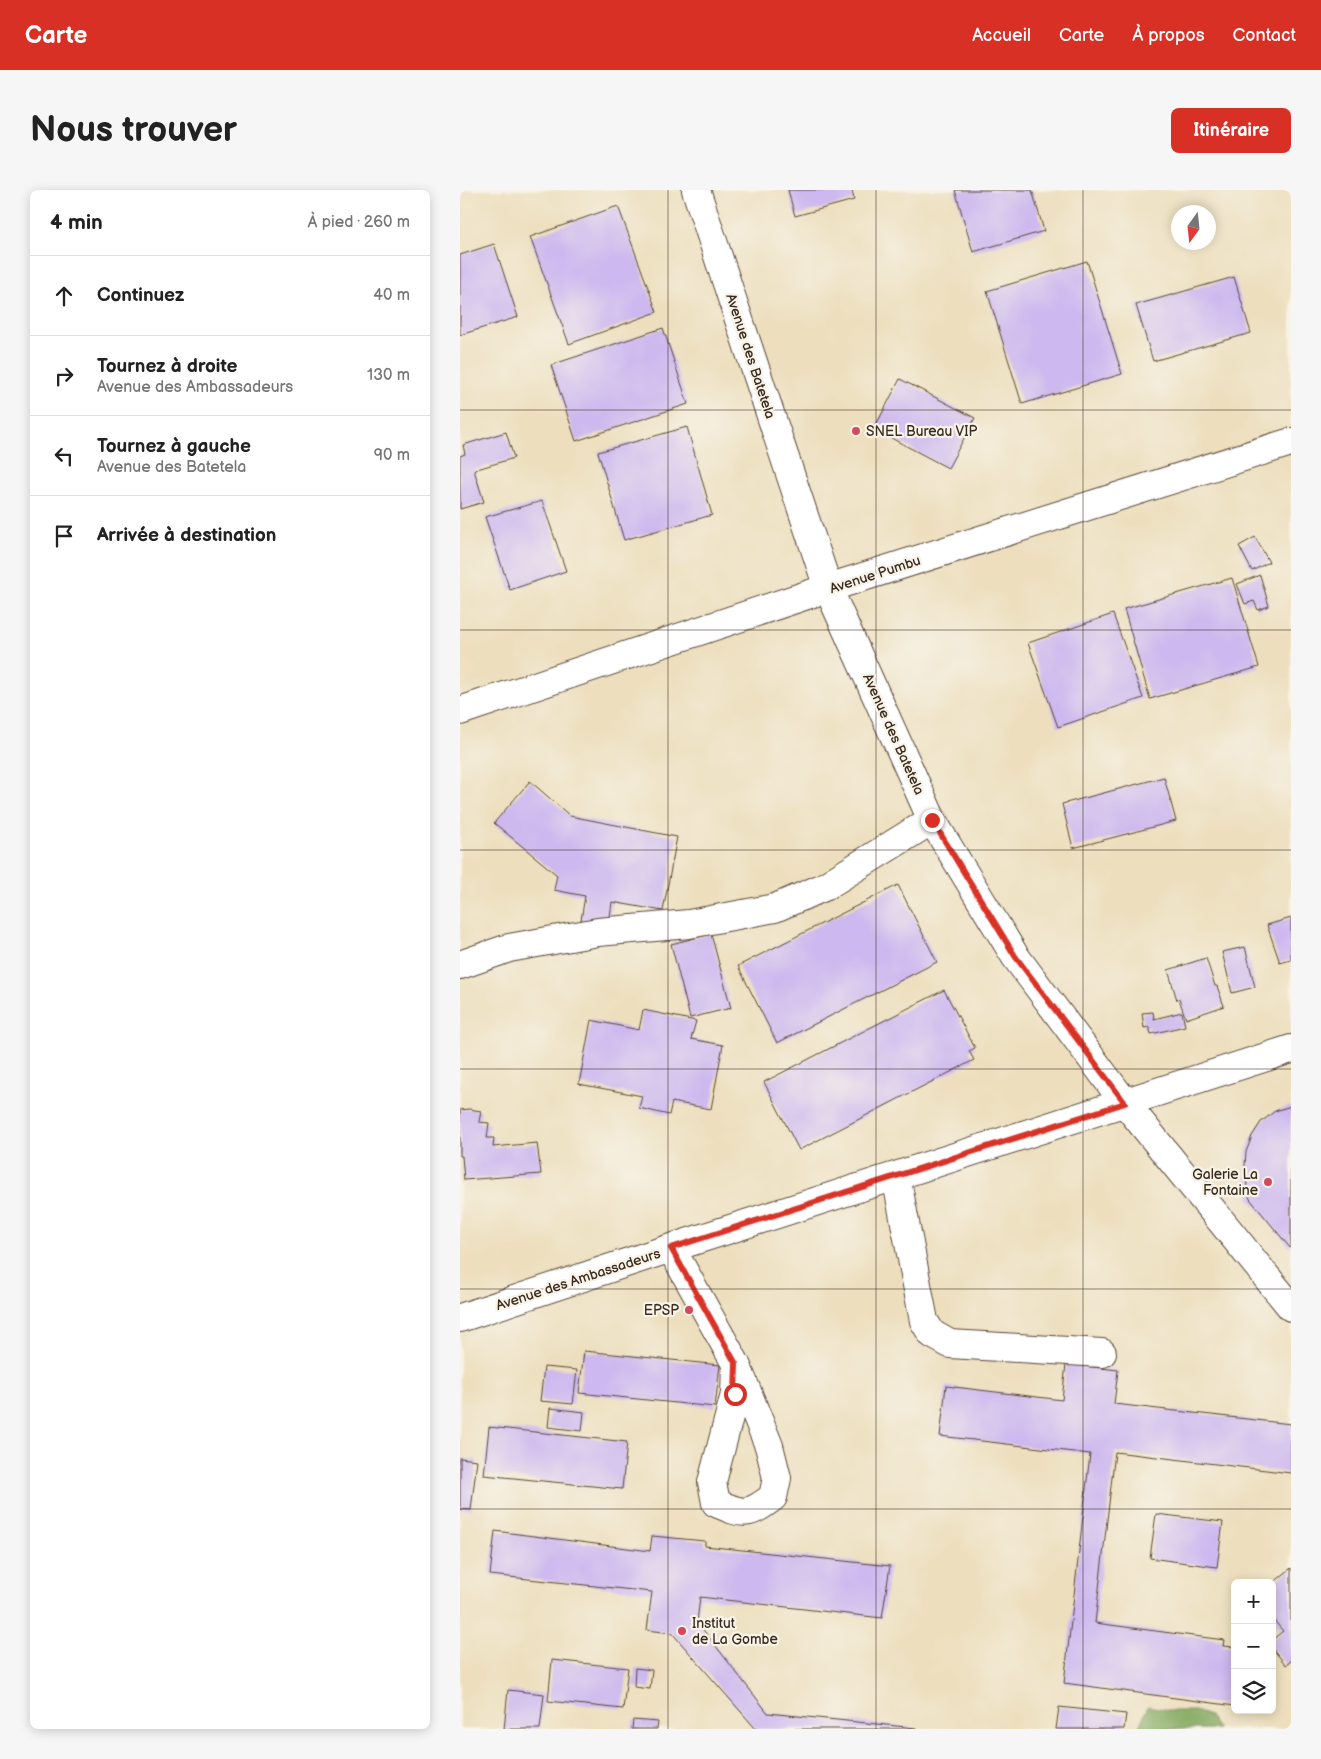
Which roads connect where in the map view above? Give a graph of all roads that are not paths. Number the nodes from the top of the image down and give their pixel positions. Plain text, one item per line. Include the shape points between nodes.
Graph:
1 (696, 190) edge
2 (1291, 442) edge
3 (828, 588) junction
4 (460, 711) edge
5 (932, 820) junction
6 (460, 965) edge
7 (1291, 1049) edge
8 (1125, 1103) junction
9 (896, 1176) junction
10 (671, 1248) junction
11 (1291, 1307) edge
12 (460, 1318) edge
13 (1102, 1353) dead end
14 (736, 1364) junction

1 - 3 street, Avenue des Batetela
2 - 3 street, Avenue Pumbu
3 - 4 street, Avenue Pumbu
3 - 5 street, Avenue des Batetela
5 - 6 street via 824,887 775,908 689,924 598,932 509,948
5 - 8 street, Avenue des Batetela via 1015,956
7 - 8 street, Avenue des Ambassadeurs
8 - 9 street, Avenue des Ambassadeurs
8 - 11 street, Avenue des Batetela
9 - 10 street, Avenue des Ambassadeurs
9 - 13 street via 924,1321 932,1334 950,1344
10 - 12 street, Avenue des Ambassadeurs
10 - 14 street
14 - 14 street via 769,1446 777,1478 773,1498 755,1511 736,1512 716,1503 712,1482 735,1394

